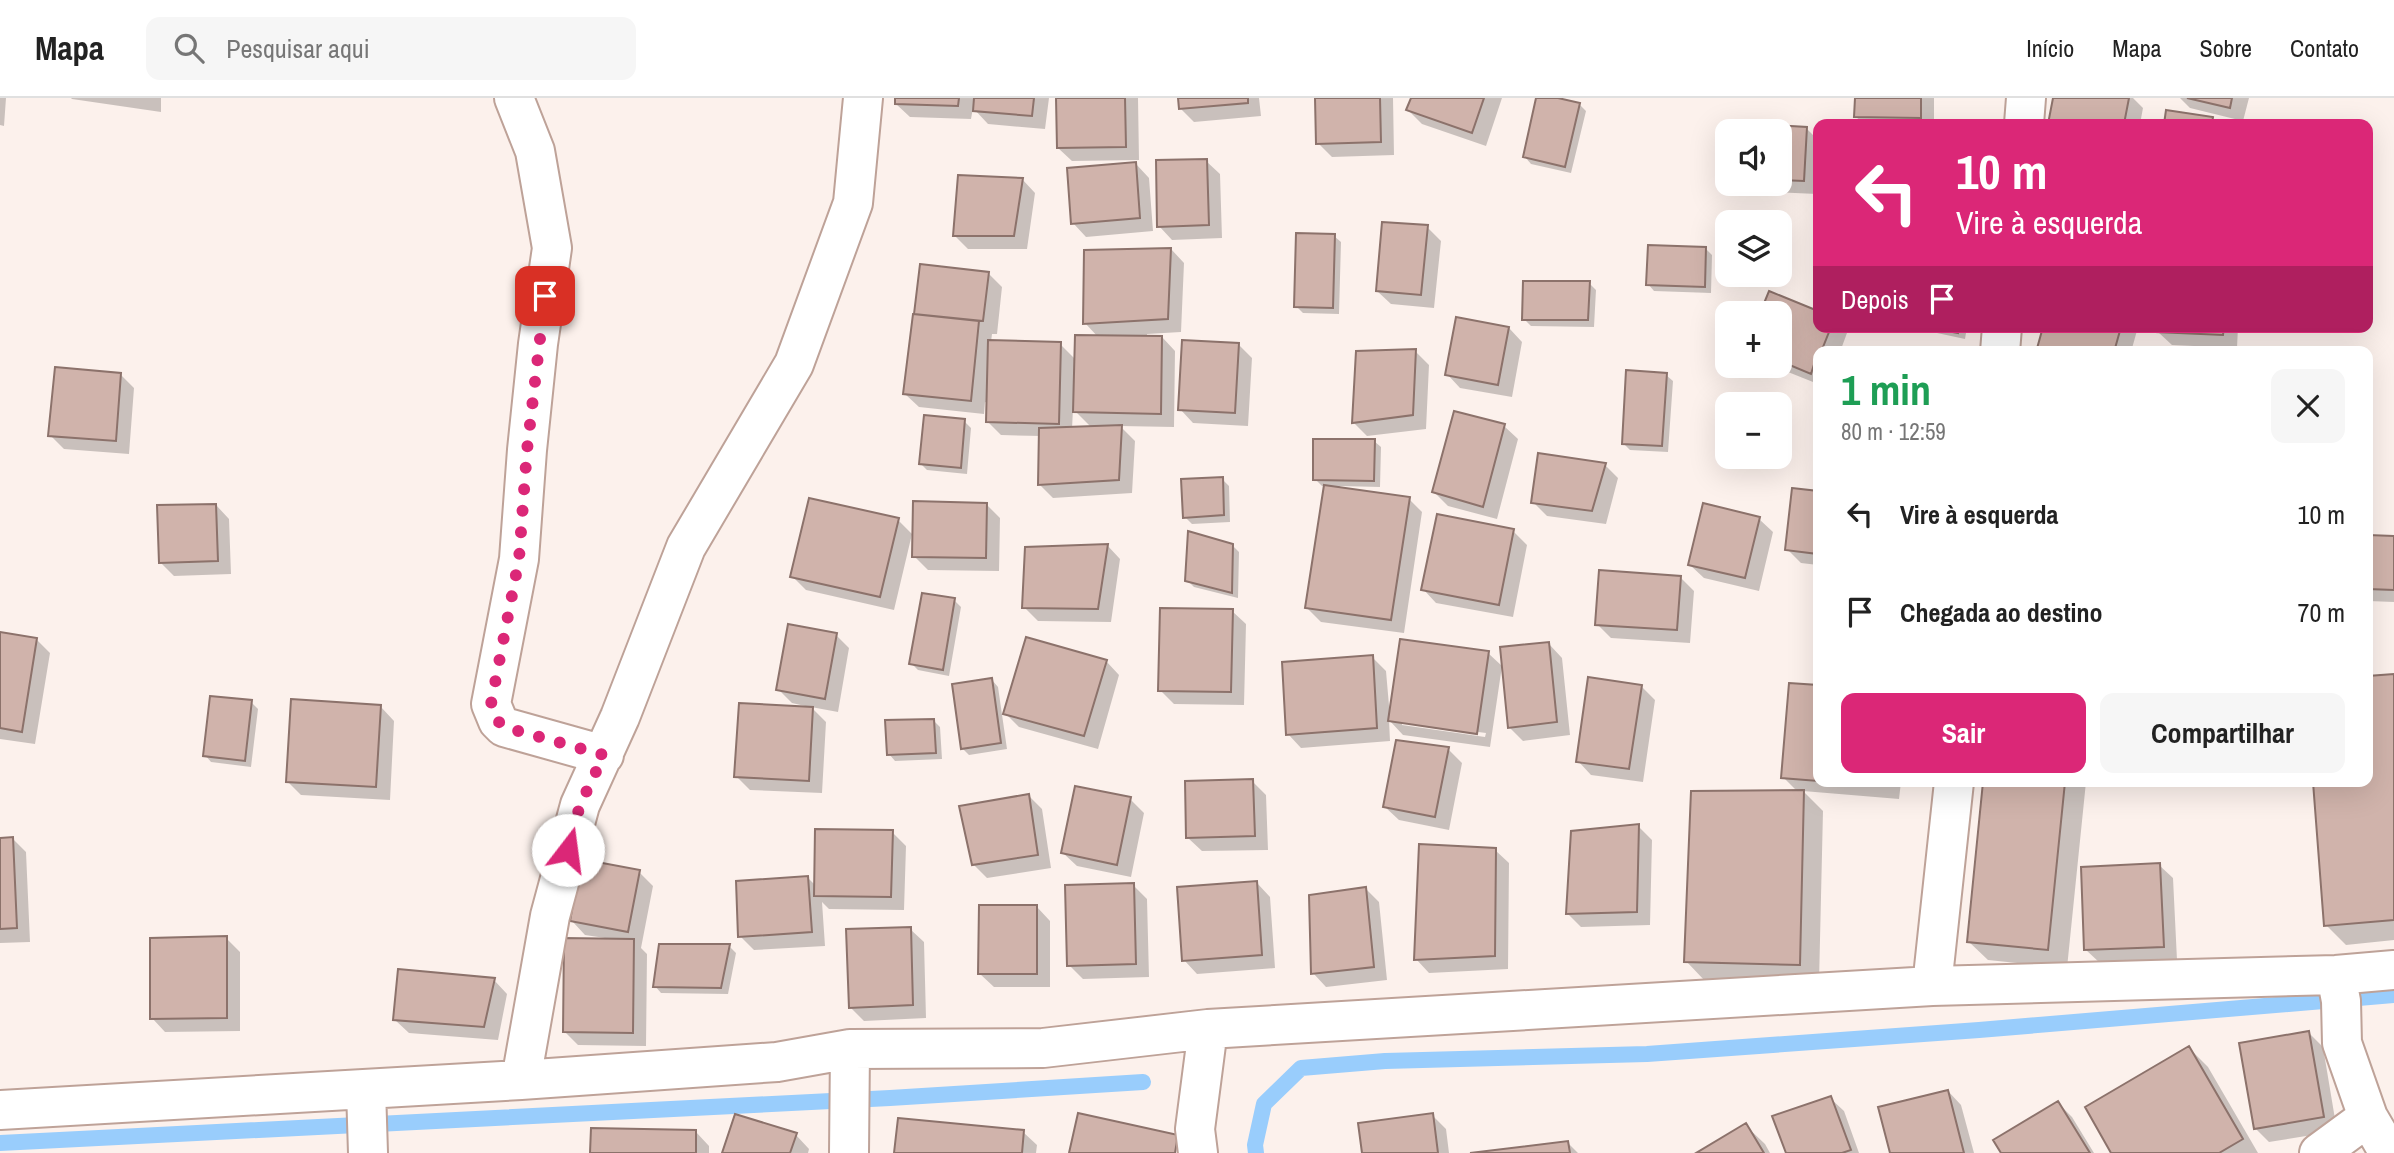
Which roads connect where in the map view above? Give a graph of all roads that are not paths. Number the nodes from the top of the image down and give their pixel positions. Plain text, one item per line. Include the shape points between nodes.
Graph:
1 (514, 98) edge
2 (863, 98) edge
3 (2026, 98) edge
4 (2024, 119) edge
5 (604, 755) junction
6 (1953, 787) edge
7 (2394, 970) edge
8 (1932, 986) junction
9 (2338, 988) junction
10 (1208, 1029) junction
11 (850, 1067) junction
12 (521, 1080) junction
13 (366, 1089) junction
14 (0, 1110) edge
15 (2368, 1117) junction
16 (849, 1145) edge
17 (369, 1153) edge
18 (1199, 1153) edge
19 (2319, 1153) edge
20 (2389, 1153) edge

1 - 5 street via 535,151 552,248 519,559 491,704 504,727
2 - 5 street via 853,203 794,364 687,547
3 - 4 street
5 - 12 street via 580,805 550,916
6 - 8 street
7 - 9 street
8 - 9 street
8 - 10 street
9 - 15 street via 2342,1043
10 - 11 street
10 - 18 street via 1195,1129
11 - 12 street via 777,1062
11 - 16 street
12 - 13 street
13 - 14 street
13 - 17 street
15 - 19 street
15 - 20 street

